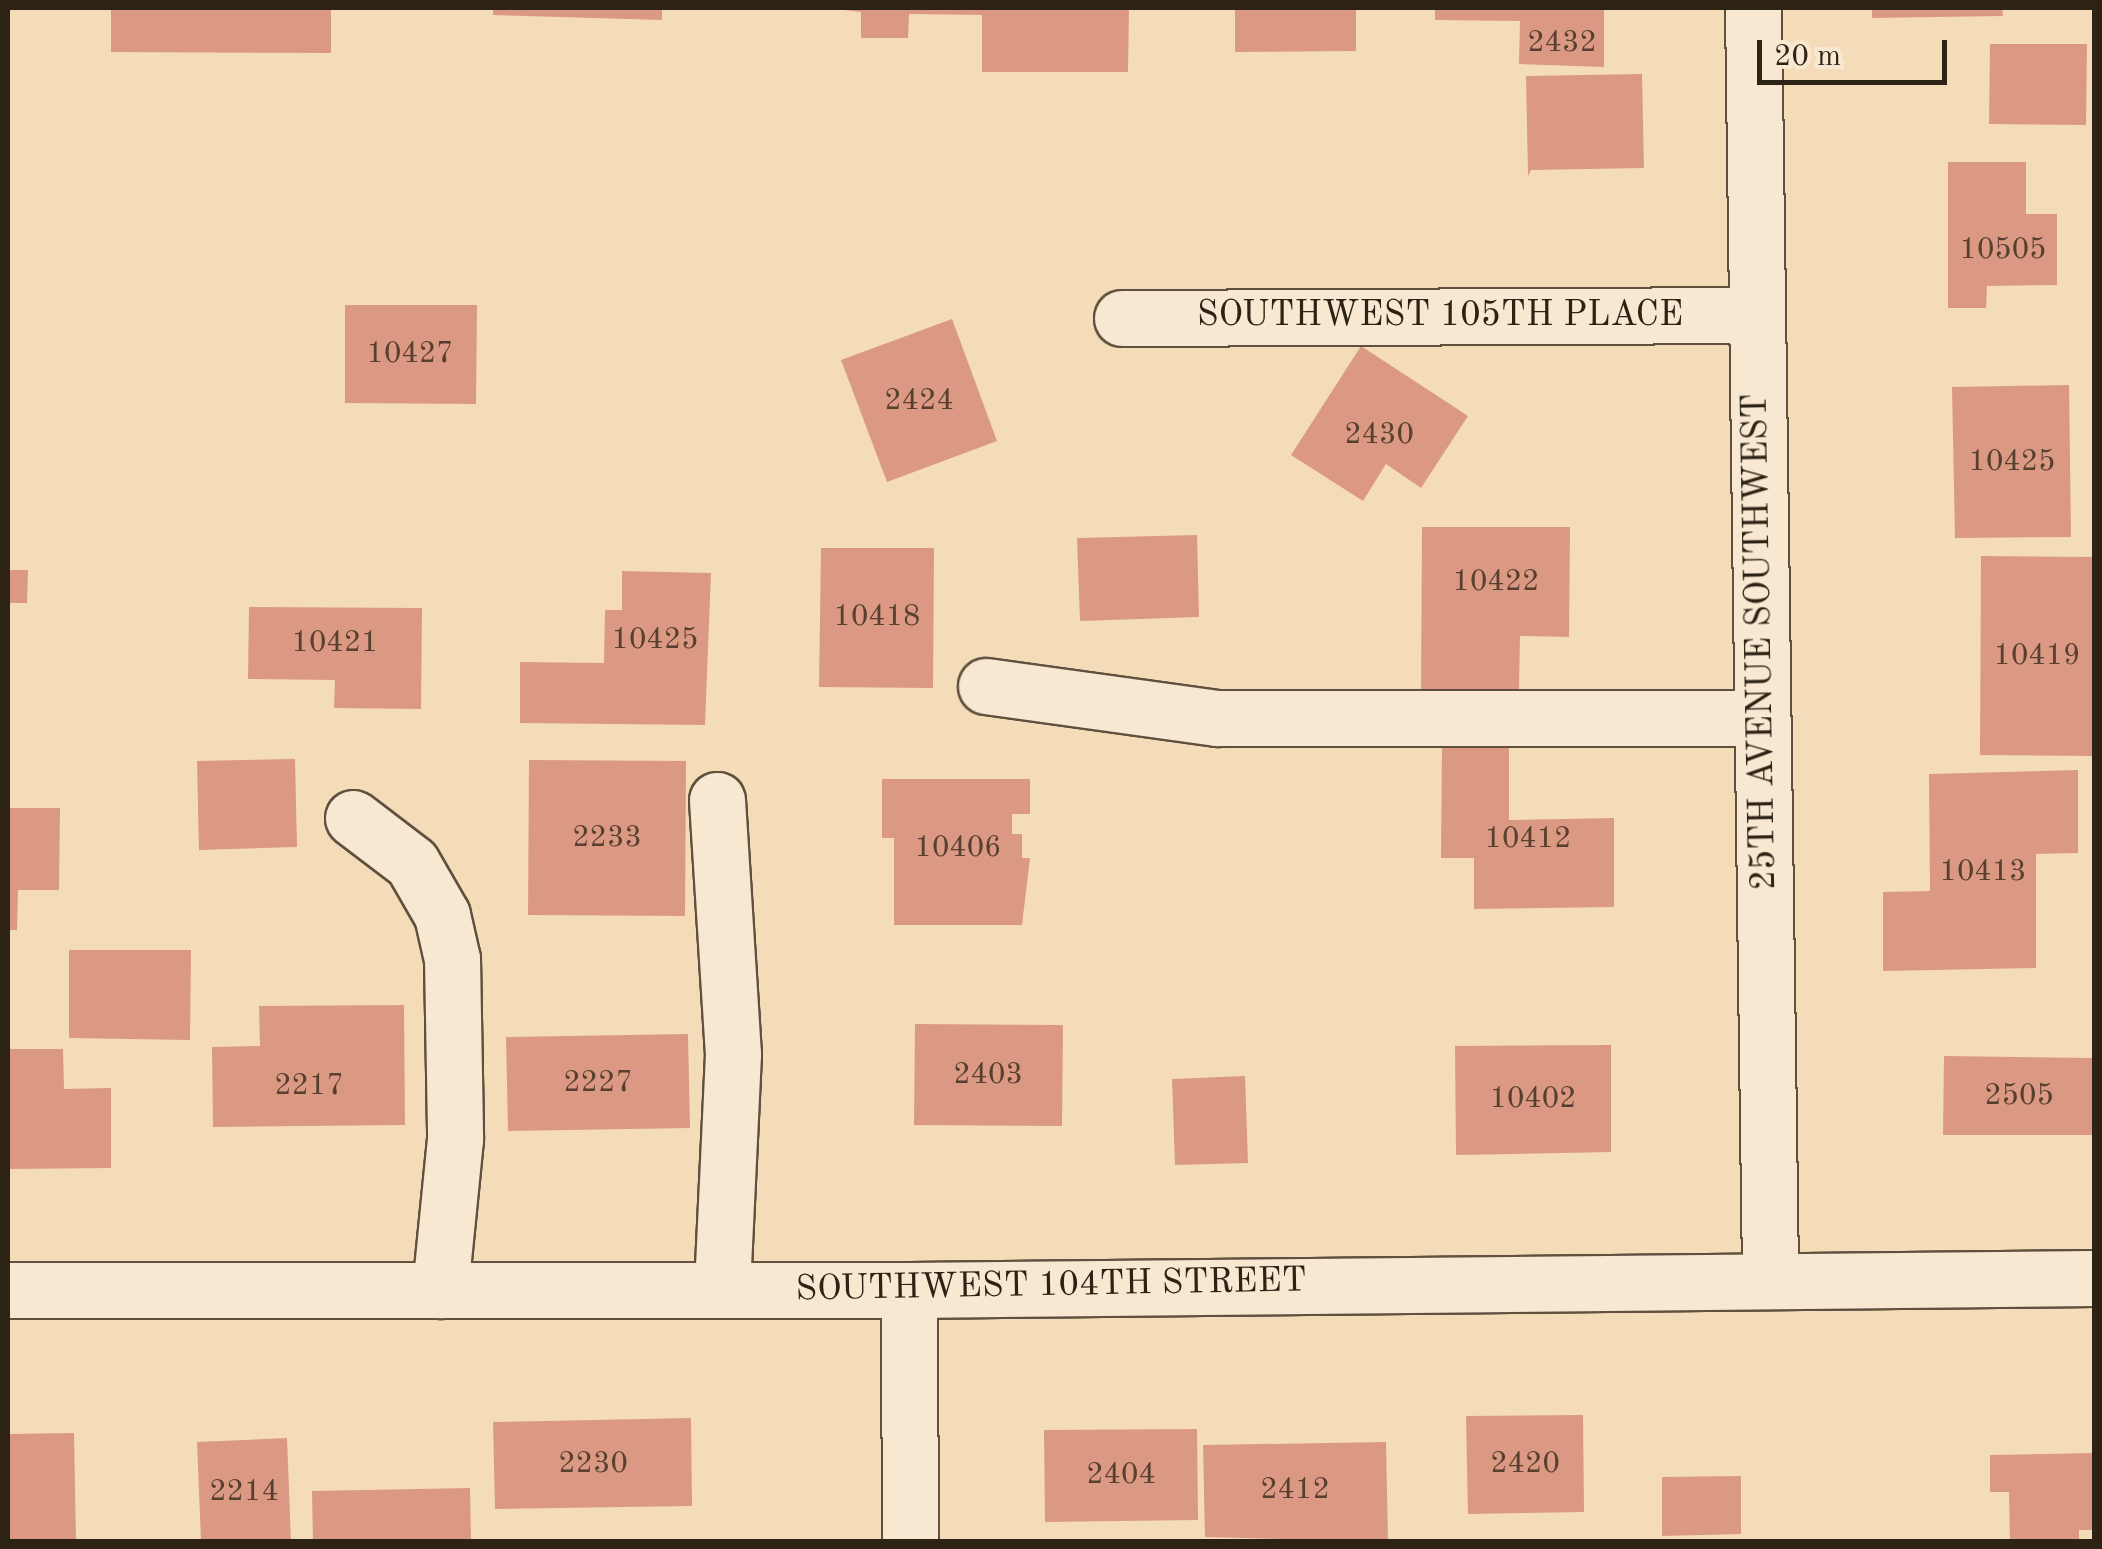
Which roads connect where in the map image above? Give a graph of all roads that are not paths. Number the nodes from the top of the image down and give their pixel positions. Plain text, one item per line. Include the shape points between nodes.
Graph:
1 (1753, 8) edge
2 (1757, 314) junction
3 (1122, 318) dead end
4 (986, 686) dead end
5 (1762, 718) junction
6 (717, 800) dead end
7 (353, 818) dead end
8 (1770, 1276) junction
9 (2094, 1278) edge
10 (8, 1290) edge
11 (440, 1290) junction
12 (722, 1290) junction
13 (909, 1290) junction
14 (910, 1542) edge

1 - 2 street, 25TH AVENUE SOUTHWEST
2 - 3 street, SOUTHWEST 105TH PLACE
2 - 5 street, 25TH AVENUE SOUTHWEST
4 - 5 street via 1217,718
5 - 8 street, 25TH AVENUE SOUTHWEST
6 - 12 street via 733,1054
7 - 11 street via 412,863 442,915 452,959 454,1139
8 - 9 street, SOUTHWEST 104TH STREET
8 - 13 street, SOUTHWEST 104TH STREET
10 - 11 street, SOUTHWEST 104TH STREET
11 - 12 street, SOUTHWEST 104TH STREET
12 - 13 street, SOUTHWEST 104TH STREET
13 - 14 street

